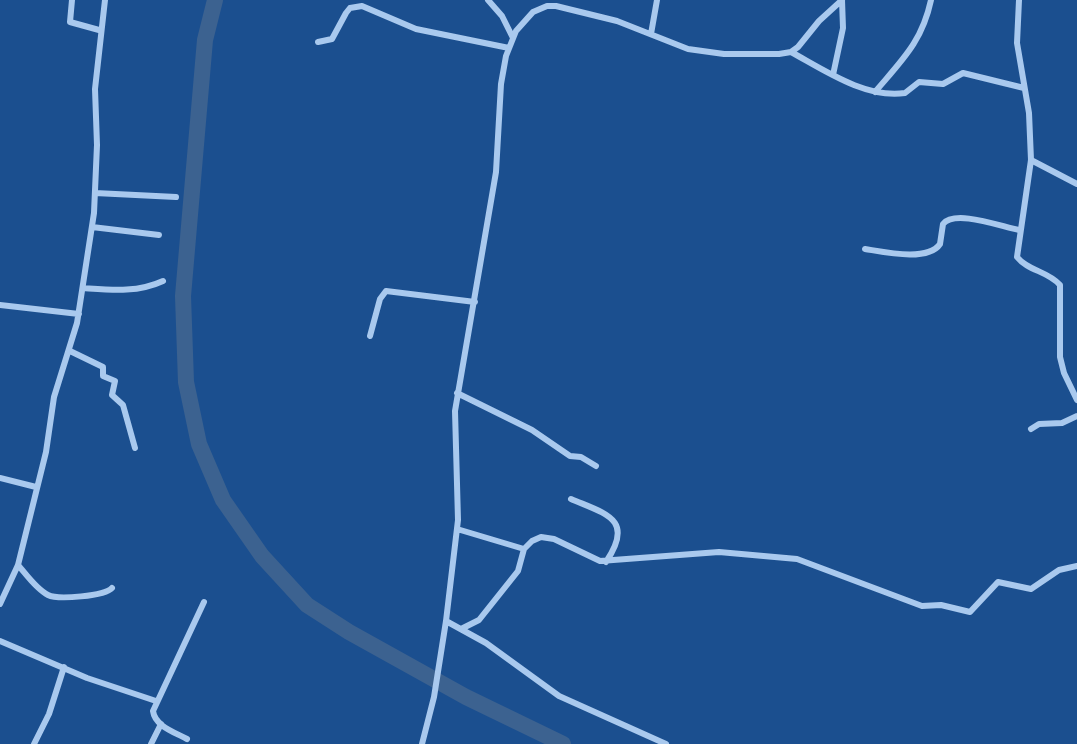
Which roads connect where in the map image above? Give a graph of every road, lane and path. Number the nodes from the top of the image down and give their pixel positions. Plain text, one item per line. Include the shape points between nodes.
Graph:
1 (72, 0) edge
2 (105, 0) edge
3 (488, 0) edge
4 (657, 0) edge
5 (842, 0) edge
6 (931, 0) edge
7 (1018, 0) edge
8 (547, 3) edge
9 (99, 30) junction
10 (651, 34) junction
11 (513, 38) junction
12 (318, 42) dead end
13 (509, 48) junction
14 (791, 52) junction
15 (832, 75) junction
16 (1024, 88) junction
17 (875, 92) junction
18 (1031, 160) junction
19 (1077, 184) edge
20 (95, 194) junction
21 (176, 197) dead end
22 (92, 227) junction
23 (1019, 230) junction
24 (159, 235) dead end
25 (865, 249) dead end
26 (163, 281) dead end
27 (83, 288) junction
28 (475, 302) junction
29 (0, 305) edge
30 (79, 314) junction
31 (370, 336) dead end
32 (70, 351) junction
33 (457, 393) junction
34 (1077, 400) edge
35 (1077, 416) edge
36 (1031, 429) dead end
37 (135, 448) dead end
38 (596, 466) dead end
39 (0, 478) edge
40 (36, 487) junction
41 (571, 499) dead end
42 (457, 529) junction
43 (525, 549) junction
44 (606, 562) junction
45 (18, 565) junction
46 (1077, 566) edge
47 (112, 588) dead end
48 (204, 602) dead end
49 (0, 604) edge
50 (446, 621) junction
51 (460, 629) junction
52 (0, 641) edge
53 (64, 667) junction
54 (156, 700) junction
55 (160, 724) junction
56 (187, 739) dead end
57 (34, 744) edge
58 (152, 744) edge
59 (422, 744) edge
60 (666, 744) edge

1 - 9 street via 70,22
2 - 9 street
3 - 11 street
4 - 10 street
5 - 14 street
5 - 15 street via 843,28
6 - 17 street via 918,40
7 - 16 street via 1017,43
8 - 10 street
8 - 11 street via 533,12
9 - 20 street
10 - 14 street via 704,52
11 - 13 street
12 - 13 street via 332,39 350,8 362,6 416,29
13 - 28 street via 501,84 496,172
14 - 15 street
15 - 17 street
16 - 17 street via 963,74 944,84 919,82 905,93
16 - 18 street
18 - 19 street
18 - 23 street
20 - 21 street
20 - 22 street
22 - 24 street
22 - 27 street
23 - 25 street via 983,219 949,219 942,224 940,244 929,253
23 - 34 street via 1017,257 1060,285 1060,357
26 - 27 street via 133,290
27 - 30 street
28 - 31 street via 386,291
28 - 33 street
29 - 30 street
30 - 32 street
32 - 37 street via 103,367 103,376 115,381 112,395 122,403
32 - 40 street via 54,397
33 - 38 street via 532,430 570,456 581,457
33 - 42 street
35 - 36 street
39 - 40 street
40 - 45 street
41 - 44 street via 607,515 619,530
42 - 43 street
42 - 50 street
43 - 44 street via 535,539 550,538 591,559
43 - 51 street via 520,569 510,584 479,620
44 - 46 street via 719,552 791,558 922,606 941,605 965,613 973,611 998,582 1031,589 1059,570
45 - 47 street via 41,590 54,597 104,594
45 - 49 street
48 - 54 street
50 - 51 street
50 - 59 street
51 - 60 street via 493,647 559,696
52 - 53 street
53 - 54 street
53 - 57 street via 49,714
54 - 55 street via 153,714
55 - 56 street
55 - 58 street

